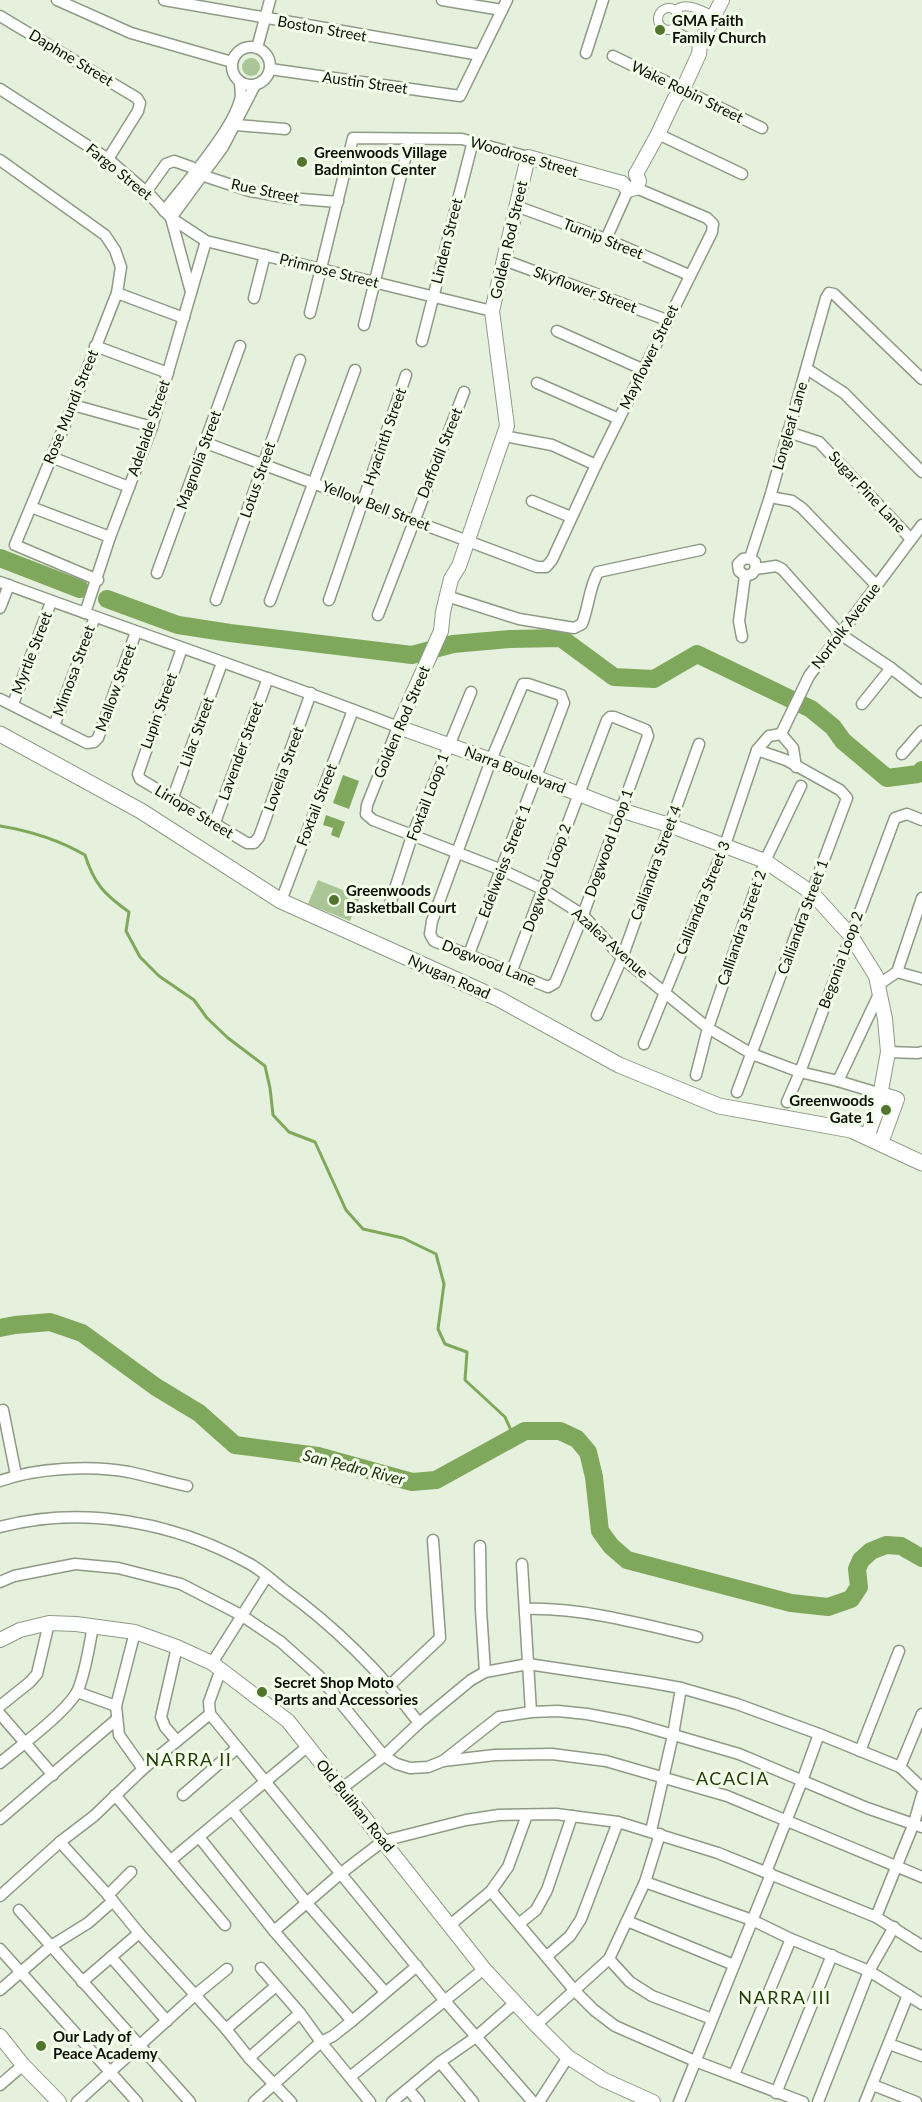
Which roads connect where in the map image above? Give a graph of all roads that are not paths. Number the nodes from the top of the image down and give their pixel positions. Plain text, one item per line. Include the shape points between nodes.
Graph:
1 (57, 0) edge
2 (164, 0) edge
3 (270, 0) edge
4 (442, 0) edge
5 (603, 0) edge
6 (722, 0) edge
7 (505, 5) edge
8 (675, 11) junction
9 (0, 16) edge
10 (714, 16) junction
11 (266, 19) junction
12 (672, 29) junction
13 (700, 44) junction
14 (257, 48) junction
15 (586, 53) dead end
16 (480, 55) junction
17 (613, 56) dead end
18 (232, 62) junction
19 (270, 69) junction
20 (240, 82) junction
21 (255, 85) junction
22 (0, 89) edge
23 (678, 91) junction
24 (236, 126) junction
25 (762, 128) dead end
26 (285, 129) dead end
27 (658, 134) junction
28 (410, 139) junction
29 (473, 141) junction
30 (528, 157) junction
31 (108, 159) junction
32 (0, 160) edge
33 (198, 173) junction
34 (742, 174) dead end
35 (630, 184) junction
36 (146, 192) junction
37 (338, 202) junction
38 (516, 207) junction
39 (167, 214) junction
40 (606, 238) junction
41 (206, 241) junction
42 (264, 255) junction
43 (504, 260) junction
44 (321, 269) junction
45 (689, 275) junction
46 (375, 282) junction
47 (191, 292) junction
48 (117, 293) junction
49 (433, 296) junction
50 (254, 298) dead end
51 (492, 311) junction
52 (310, 313) dead end
53 (184, 318) junction
54 (667, 320) junction
55 (364, 326) dead end
56 (556, 331) dead end
57 (422, 341) dead end
58 (95, 346) junction
59 (240, 346) dead end
60 (300, 360) dead end
61 (642, 369) junction
62 (807, 369) junction
63 (355, 370) dead end
64 (168, 373) junction
65 (406, 375) dead end
66 (922, 379) edge
67 (537, 383) dead end
68 (464, 392) dead end
69 (73, 405) junction
70 (619, 419) junction
71 (152, 427) junction
72 (788, 432) junction
73 (504, 436) junction
74 (206, 443) junction
75 (51, 457) junction
76 (263, 465) junction
77 (596, 465) junction
78 (922, 472) edge
79 (313, 482) junction
80 (129, 487) junction
81 (770, 497) junction
82 (532, 501) dead end
83 (363, 502) junction
84 (31, 507) junction
85 (571, 517) junction
86 (413, 521) junction
87 (922, 525) edge
88 (110, 537) junction
89 (911, 539) junction
90 (468, 541) junction
91 (700, 550) dead end
92 (750, 558) junction
93 (459, 566) junction
94 (546, 567) joint
95 (756, 569) junction
96 (157, 573) dead end
97 (745, 576) junction
98 (98, 580) junction
99 (4, 584) edge
100 (876, 585) junction
101 (453, 598) junction
102 (216, 600) dead end
103 (329, 600) dead end
104 (51, 602) junction
105 (270, 602) dead end
106 (0, 608) edge
107 (90, 615) junction
108 (378, 615) dead end
109 (442, 627) junction
110 (136, 632) junction
111 (840, 634) junction
112 (742, 637) dead end
113 (182, 648) junction
114 (222, 663) junction
115 (891, 668) junction
116 (268, 678) junction
117 (471, 692) dead end
118 (922, 692) edge
119 (311, 693) junction
120 (0, 699) edge
121 (13, 704) junction
122 (862, 704) dead end
123 (353, 710) junction
124 (54, 726) junction
125 (398, 727) junction
126 (922, 731) edge
127 (648, 732) joint
128 (782, 732) junction
129 (0, 734) edge
130 (448, 744) junction
131 (699, 744) dead end
132 (757, 750) junction
133 (902, 754) dead end
134 (491, 760) junction
135 (796, 767) junction
136 (138, 774) joint
137 (536, 779) junction
138 (801, 786) dead end
139 (578, 795) junction
140 (172, 800) junction
141 (620, 810) junction
142 (366, 814) joint
143 (922, 820) edge
144 (214, 825) junction
145 (669, 825) junction
146 (412, 836) junction
147 (254, 843) joint
148 (725, 845) junction
149 (457, 852) junction
150 (765, 861) junction
151 (502, 870) junction
152 (542, 888) junction
153 (812, 893) junction
154 (922, 898) edge
155 (281, 901) junction
156 (390, 904) dead end
157 (583, 915) junction
158 (918, 923) edge
159 (851, 936) junction
160 (469, 954) junction
161 (622, 958) junction
162 (897, 972) junction
163 (511, 973) junction
164 (922, 979) edge
165 (552, 986) joint
166 (879, 988) junction
167 (665, 991) junction
168 (597, 1015) dead end
169 (708, 1028) junction
170 (644, 1044) dead end
171 (888, 1052) junction
172 (922, 1052) edge
173 (752, 1054) junction
174 (800, 1072) junction
175 (696, 1075) dead end
176 (838, 1081) junction
177 (736, 1092) dead end
178 (881, 1094) junction
179 (787, 1102) dead end
180 (874, 1140) junction
181 (922, 1162) edge
182 (3, 1410) dead end
183 (16, 1475) junction
184 (0, 1481) edge
185 (187, 1486) dead end
186 (0, 1527) edge
187 (434, 1540) dead end
188 (480, 1546) dead end
189 (522, 1564) dead end
190 (267, 1576) junction
191 (0, 1582) edge
192 (525, 1609) junction
193 (242, 1615) junction
194 (50, 1623) junction
195 (93, 1626) junction
196 (135, 1632) junction
197 (697, 1637) dead end
198 (0, 1640) edge
199 (177, 1647) junction
200 (899, 1651) dead end
201 (528, 1664) junction
202 (216, 1666) junction
203 (485, 1672) junction
204 (390, 1684) junction
205 (681, 1688) junction
206 (77, 1692) junction
207 (0, 1706) edge
208 (116, 1706) junction
209 (531, 1712) junction
210 (0, 1714) edge
211 (210, 1714) junction
212 (922, 1714) edge
213 (117, 1719) junction
214 (419, 1723) junction
215 (819, 1734) junction
216 (673, 1735) junction
217 (177, 1741) junction
218 (26, 1742) junction
219 (307, 1747) junction
220 (237, 1748) junction
221 (860, 1751) junction
222 (384, 1756) junction
223 (442, 1761) junction
224 (0, 1763) edge
225 (900, 1767) junction
226 (143, 1769) junction
227 (53, 1775) junction
228 (664, 1777) junction
229 (265, 1781) junction
230 (802, 1781) junction
231 (922, 1788) edge
232 (341, 1789) junction
233 (115, 1795) junction
234 (183, 1795) dead end
235 (922, 1795) edge
236 (232, 1811) junction
237 (527, 1815) junction
238 (572, 1816) junction
239 (0, 1820) edge
240 (787, 1820) junction
241 (618, 1822) junction
242 (918, 1825) edge
243 (656, 1833) junction
244 (198, 1837) junction
245 (383, 1841) junction
246 (60, 1842) junction
247 (171, 1860) junction
248 (897, 1866) junction
249 (131, 1872) dead end
250 (768, 1873) junction
251 (340, 1874) junction
252 (922, 1877) edge
253 (645, 1882) junction
254 (491, 1891) junction
255 (0, 1896) edge
256 (110, 1898) junction
257 (306, 1902) junction
258 (19, 1910) dead end
259 (876, 1917) junction
260 (752, 1920) junction
261 (627, 1921) junction
262 (520, 1923) junction
263 (225, 1925) dead end
264 (450, 1925) junction
265 (894, 1927) junction
266 (274, 1931) junction
267 (139, 1933) junction
268 (791, 1939) junction
269 (51, 1946) junction
270 (922, 1946) edge
271 (0, 1949) edge
272 (832, 1955) junction
273 (547, 1956) junction
274 (111, 1957) junction
275 (609, 1959) junction
276 (734, 1965) junction
277 (417, 1966) junction
278 (261, 1968) dead end
279 (484, 1969) junction
280 (227, 1970) dead end
281 (869, 1971) junction
282 (22, 1973) junction
283 (82, 1982) junction
284 (276, 1986) junction
285 (0, 1990) edge
286 (575, 1991) junction
287 (385, 1992) junction
288 (195, 1995) junction
289 (908, 1995) junction
290 (445, 2001) junction
291 (516, 2002) junction
292 (922, 2004) edge
293 (300, 2013) junction
294 (712, 2019) junction
295 (167, 2021) junction
296 (352, 2021) junction
297 (536, 2025) junction
298 (226, 2029) junction
299 (0, 2036) edge
300 (476, 2037) junction
301 (321, 2042) junction
302 (889, 2044) junction
303 (140, 2047) junction
304 (922, 2056) edge
305 (568, 2057) junction
306 (249, 2058) junction
307 (695, 2061) junction
308 (440, 2062) junction
309 (23, 2064) junction
310 (110, 2073) junction
311 (734, 2075) junction
312 (351, 2077) junction
313 (0, 2085) edge
314 (273, 2085) junction
315 (873, 2085) junction
316 (408, 2089) junction
317 (776, 2093) junction
318 (52, 2100) edge
319 (77, 2102) edge
320 (137, 2102) edge
321 (190, 2102) edge
322 (254, 2102) edge
323 (291, 2102) edge
324 (370, 2102) edge
325 (392, 2102) edge
326 (419, 2102) edge
327 (473, 2102) edge
328 (533, 2102) edge
329 (538, 2102) edge
330 (652, 2102) edge
331 (680, 2102) edge
332 (803, 2102) edge
333 (818, 2102) edge
334 (865, 2102) edge
335 (916, 2102) edge

1 - 18 street via 131,33
2 - 11 street, Boston Street
3 - 11 street
4 - 7 street
5 - 15 street
6 - 10 street
7 - 16 street
8 - 10 street via 685,4
8 - 12 street via 678,23
8 - 12 street via 667,8 659,15 660,25
9 - 31 street, Daphne Street via 137,98 138,111
10 - 13 street
11 - 14 street
11 - 16 street, Boston Street
12 - 13 street
13 - 23 street via 699,54
14 - 18 street via 239,51
14 - 19 street via 269,58
16 - 19 street, Austin Street via 460,96
17 - 23 street, Wake Robin Street
18 - 20 street via 233,73
19 - 21 street via 265,80
20 - 21 street
20 - 33 street via 241,99
21 - 24 street
22 - 31 street, Fargo Street
23 - 25 street, Wake Robin Street
23 - 27 street
24 - 26 street
24 - 33 street via 223,147
27 - 34 street
27 - 35 street
28 - 29 street, Woodrose Street
28 - 37 street, Woodrose Street via 353,138
28 - 46 street
29 - 30 street, Woodrose Street
29 - 49 street, Linden Street
30 - 35 street, Woodrose Street
30 - 38 street, Golden Rod Street
31 - 36 street, Fargo Street
32 - 48 street, Rose Mundi Street via 105,235 121,267
33 - 36 street, Rue Street via 174,161 166,164
33 - 37 street, Rue Street via 250,191
33 - 39 street
35 - 40 street
35 - 45 street, Mayflower Street via 713,224
36 - 39 street, Fargo Street
37 - 44 street, Woodrose Street
38 - 40 street, Turnip Street
38 - 43 street, Golden Rod Street
39 - 41 street, Primrose Street
39 - 47 street, Fargo Street
40 - 45 street, Turnip Street
41 - 42 street, Primrose Street
41 - 47 street, Adelaide Street
42 - 44 street, Primrose Street
42 - 50 street
43 - 51 street, Golden Rod Street
43 - 54 street, Skyflower Street
44 - 46 street, Primrose Street
44 - 52 street, Woodrose Street
45 - 54 street, Mayflower Street
46 - 49 street, Primrose Street
46 - 55 street
47 - 53 street, Adelaide Street
48 - 53 street
48 - 58 street, Rose Mundi Street
49 - 51 street, Primrose Street
49 - 57 street, Linden Street
51 - 73 street, Golden Rod Street via 507,426
53 - 64 street, Adelaide Street
54 - 61 street, Mayflower Street
56 - 61 street
58 - 64 street
58 - 69 street, Rose Mundi Street
59 - 74 street, Magnolia Street
60 - 76 street, Lotus Street
61 - 70 street, Mayflower Street
62 - 66 street, Longleaf Lane via 829,293
62 - 72 street, Longleaf Lane
62 - 78 street via 844,393
63 - 79 street
64 - 71 street, Adelaide Street
65 - 83 street, Hyacinth Street
67 - 70 street
68 - 86 street, Daffodil Street
69 - 71 street
69 - 75 street, Rose Mundi Street
70 - 77 street, Mayflower Street
71 - 80 street, Adelaide Street
72 - 81 street, Longleaf Lane
72 - 89 street, Sugar Pine Lane via 819,442
73 - 77 street via 552,445
73 - 90 street, Golden Rod Street
74 - 76 street, Yellow Bell Street
74 - 96 street, Magnolia Street
75 - 80 street
75 - 84 street, Rose Mundi Street
76 - 79 street, Yellow Bell Street
76 - 102 street, Lotus Street
77 - 85 street, Mayflower Street
79 - 83 street, Yellow Bell Street
79 - 105 street
80 - 88 street, Adelaide Street
81 - 92 street, Longleaf Lane
81 - 100 street via 792,501 802,508
82 - 85 street
83 - 86 street, Yellow Bell Street
83 - 103 street, Hyacinth Street
84 - 88 street
84 - 98 street, Rose Mundi Street via 15,545
85 - 94 street, Mayflower Street
86 - 90 street, Yellow Bell Street
86 - 108 street, Daffodil Street
87 - 89 street, Norfolk Avenue
88 - 98 street, Adelaide Street
89 - 100 street, Norfolk Avenue
90 - 93 street, Golden Rod Street
90 - 94 street, Yellow Bell Street
91 - 101 street via 598,572 582,624 574,628 519,619
92 - 95 street
92 - 97 street via 738,564
93 - 101 street, Golden Rod Street
93 - 109 street, Golden Rod Street via 451,579
95 - 97 street
95 - 111 street via 783,569
97 - 112 street via 739,621
98 - 107 street, Adelaide Street
99 - 104 street, Narra Boulevard
99 - 106 street
100 - 111 street, Norfolk Avenue
101 - 109 street, Golden Rod Street
104 - 107 street, Narra Boulevard
104 - 121 street, Myrtle Street
107 - 110 street, Narra Boulevard
107 - 124 street, Mimosa Street
109 - 125 street, Golden Rod Street
110 - 113 street, Narra Boulevard
110 - 124 street, Mallow Street via 98,738 87,743
111 - 115 street
111 - 128 street, Norfolk Avenue via 809,676
113 - 114 street, Narra Boulevard
113 - 136 street, Lupin Street
114 - 116 street, Narra Boulevard
114 - 140 street, Lilac Street
115 - 118 street
115 - 122 street
116 - 119 street, Narra Boulevard
116 - 144 street, Lavender Street
117 - 130 street, Foxtail Loop 1
119 - 123 street, Narra Boulevard
119 - 147 street, Lovelia Street
120 - 121 street
121 - 124 street
123 - 125 street, Narra Boulevard
123 - 155 street, Foxtail Street
125 - 130 street, Narra Boulevard
125 - 142 street, Golden Rod Street
126 - 133 street
127 - 139 street, Dogwood Loop 2 via 610,717
127 - 141 street, Dogwood Loop 1
128 - 132 street via 769,736
128 - 135 street via 793,748
129 - 155 main road, Nyugan Road via 141,811
130 - 134 street, Narra Boulevard
130 - 146 street, Foxtail Loop 1
131 - 145 street, Calliandra Street 4
132 - 135 street
132 - 148 street, Calliandra Street 3
134 - 137 street, Narra Boulevard
134 - 137 street, Edelweiss Street 1 via 523,684 561,695 564,699
134 - 149 street
135 - 153 street, Calliandra Street 1 via 840,790 847,798
136 - 140 street, Liriope Street
137 - 139 street, Narra Boulevard
137 - 151 street, Edelweiss Street 1
138 - 150 street, Calliandra Street 2
139 - 141 street, Narra Boulevard
139 - 152 street, Dogwood Loop 2
140 - 144 street, Liriope Street
141 - 145 street, Narra Boulevard
141 - 157 street, Dogwood Loop 1
142 - 146 street, Azalea Avenue
143 - 159 street, Begonia Loop 2 via 907,814 896,818
144 - 147 street, Liriope Street via 246,843
145 - 148 street, Narra Boulevard
145 - 161 street, Calliandra Street 4
146 - 149 street, Azalea Avenue
146 - 156 street, Foxtail Loop 1
148 - 150 street, Narra Boulevard
148 - 167 street, Calliandra Street 3
149 - 151 street, Azalea Avenue
149 - 160 street, Dogwood Lane via 430,934 434,941
150 - 153 street, Narra Boulevard
150 - 169 street, Calliandra Street 2
151 - 152 street, Azalea Avenue
151 - 160 street, Edelweiss Street 1
152 - 157 street, Azalea Avenue
152 - 163 street, Dogwood Loop 2
153 - 159 street, Narra Boulevard
153 - 173 street, Calliandra Street 1
154 - 158 street
155 - 180 main road, Nyugan Road via 499,999 619,1065 719,1106 851,1130
157 - 161 street, Azalea Avenue
157 - 165 street, Dogwood Loop 1
158 - 162 street
159 - 166 street, Narra Boulevard via 876,976
159 - 174 street, Begonia Loop 2
160 - 163 street, Dogwood Lane
161 - 167 street, Azalea Avenue
161 - 168 street, Calliandra Street 4
162 - 164 street
162 - 166 street
163 - 165 street, Dogwood Lane
166 - 171 street, Narra Boulevard
166 - 176 street
167 - 169 street, Azalea Avenue
167 - 170 street, Calliandra Street 3
169 - 173 street, Azalea Avenue
169 - 175 street, Calliandra Street 2
171 - 172 street
171 - 178 street, Narra Boulevard
173 - 174 street, Azalea Avenue
173 - 177 street, Calliandra Street 1
174 - 176 street, Azalea Avenue
174 - 179 street, Begonia Loop 2
176 - 178 street, Azalea Avenue
178 - 180 street, Narra Boulevard
180 - 181 main road, Nyugan Road
182 - 183 street
183 - 184 street
183 - 185 street via 83,1469 127,1472
186 - 190 street via 72,1516 121,1519 219,1549
187 - 204 street via 440,1638
188 - 203 street
189 - 192 street
190 - 193 street
190 - 204 street via 347,1640
191 - 193 street via 75,1564 118,1568 181,1584
192 - 197 street via 587,1614
192 - 201 street
193 - 202 street
193 - 222 street via 318,1675
194 - 195 street, Old Bulihan Road
194 - 198 street, Old Bulihan Road via 20,1630
194 - 207 street via 37,1674
195 - 196 street, Old Bulihan Road
195 - 206 street
196 - 199 street, Old Bulihan Road
196 - 208 street
199 - 202 street, Old Bulihan Road
199 - 217 street via 161,1717
200 - 221 street
201 - 203 street
201 - 205 street
201 - 209 street
202 - 211 street
202 - 219 street, Old Bulihan Road via 288,1721
203 - 214 street
204 - 214 street
205 - 215 street
205 - 216 street
206 - 208 street
206 - 218 street
208 - 213 street
209 - 216 street via 587,1714
209 - 223 street via 499,1717
210 - 218 street
211 - 217 street
211 - 220 street
212 - 225 street
213 - 226 street via 118,1735
213 - 227 street
214 - 222 street
215 - 221 street
215 - 230 street
216 - 228 street
216 - 230 street via 739,1754
217 - 226 street
218 - 224 street
218 - 227 street
219 - 229 street
219 - 232 street, Old Bulihan Road
220 - 229 street
220 - 234 street
221 - 225 street
222 - 223 street via 410,1768
222 - 232 street
223 - 228 street via 552,1754 606,1761
225 - 231 street
226 - 233 street
227 - 239 street
228 - 240 street
228 - 243 street
229 - 236 street
229 - 251 street
230 - 240 street
230 - 242 street
232 - 245 street, Old Bulihan Road
233 - 246 street
233 - 247 street
235 - 242 street
236 - 244 street
236 - 257 street
237 - 238 street
237 - 245 street via 466,1820
237 - 254 street via 508,1867
238 - 241 street
238 - 262 street via 547,1890 536,1910
240 - 248 street
240 - 250 street
241 - 243 street
241 - 273 street via 581,1919 570,1936
242 - 248 street
243 - 250 street
243 - 253 street
244 - 247 street
244 - 266 street
245 - 251 street
245 - 264 street, Old Bulihan Road
246 - 255 street
246 - 256 street
247 - 263 street
248 - 252 street
248 - 259 street
249 - 256 street
250 - 259 street
250 - 260 street
251 - 257 street
251 - 277 street
253 - 260 street
253 - 261 street
254 - 262 street
254 - 264 street
256 - 267 street
256 - 269 street via 88,1923
257 - 266 street
257 - 287 street
258 - 269 street
259 - 265 street
260 - 268 street
260 - 276 street
261 - 275 street
261 - 276 street
262 - 273 street
264 - 279 street, Old Bulihan Road
265 - 270 street
265 - 281 street
266 - 296 street
267 - 274 street
267 - 288 street
268 - 272 street
268 - 311 street
269 - 282 street
269 - 283 street
271 - 282 street
272 - 281 street
272 - 317 street
273 - 286 street
274 - 283 street
274 - 295 street
275 - 286 street
275 - 294 street via 630,1982 652,1996
276 - 294 street
277 - 287 street
277 - 290 street
278 - 284 street
279 - 290 street
279 - 291 street, Old Bulihan Road
280 - 288 street
281 - 289 street
281 - 333 street
282 - 285 street
282 - 310 street
283 - 303 street
284 - 293 street
284 - 298 street
286 - 297 street
286 - 307 street via 615,2026
287 - 296 street
288 - 295 street
288 - 298 street
289 - 292 street
289 - 302 street
290 - 300 street
290 - 312 street
291 - 297 street, Old Bulihan Road
291 - 300 street
293 - 301 street
293 - 306 street
294 - 307 street
295 - 303 street
296 - 301 street
297 - 305 street, Old Bulihan Road
298 - 306 street
299 - 309 street
300 - 308 street
300 - 328 street
301 - 312 street
301 - 314 street
302 - 304 street
302 - 315 street
303 - 310 street
303 - 321 street
305 - 329 street
305 - 330 street, Old Bulihan Road via 604,2080
306 - 314 street
307 - 311 street
307 - 331 street
308 - 316 street
308 - 327 street
309 - 313 street
309 - 318 street
310 - 319 street
310 - 320 street
311 - 317 street
312 - 324 street
314 - 322 street
314 - 323 street
315 - 334 street
315 - 335 street
316 - 325 street
316 - 326 street
317 - 332 street

